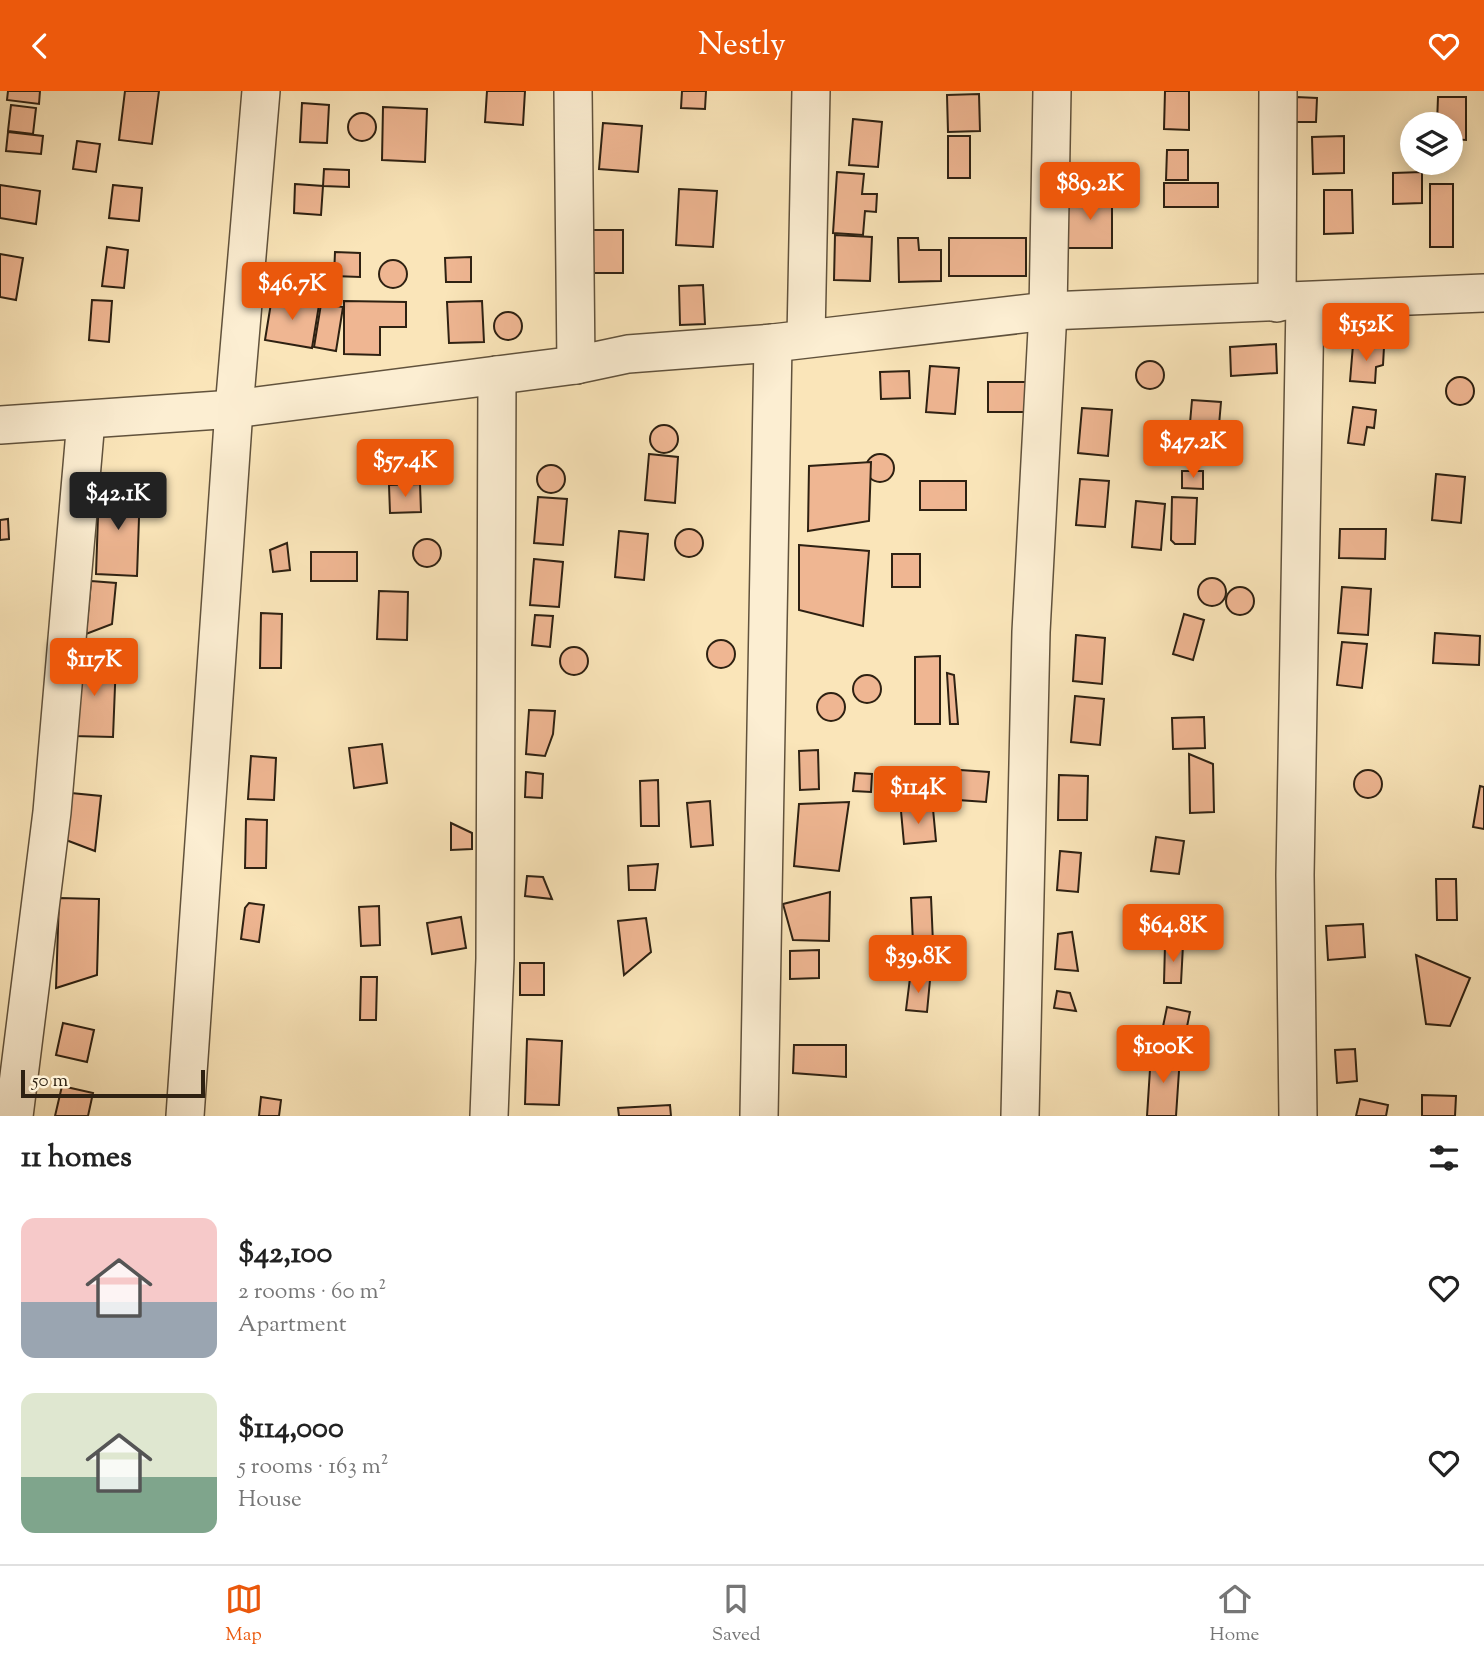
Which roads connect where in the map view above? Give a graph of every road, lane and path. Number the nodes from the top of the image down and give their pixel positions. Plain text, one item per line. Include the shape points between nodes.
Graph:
1 (261, 91) edge
2 (573, 91) edge
3 (811, 91) edge
4 (1052, 91) edge
5 (1278, 91) edge
6 (1484, 293) edge
7 (1291, 302) junction
8 (1048, 311) junction
9 (789, 340) junction
10 (576, 366) junction
11 (497, 375) junction
12 (234, 409) junction
13 (86, 420) junction
14 (0, 425) edge
15 (14, 1116) edge
16 (185, 1116) edge
17 (489, 1116) edge
18 (760, 1116) edge
19 (1020, 1116) edge
20 (1298, 1116) edge

1 - 12 street
2 - 10 street
3 - 9 street
4 - 8 street
5 - 7 street
6 - 7 street
7 - 8 street
7 - 20 street
8 - 9 street
8 - 19 street via 1031,632
9 - 10 street via 628,354
9 - 18 street
10 - 11 street
11 - 12 street
11 - 17 street via 495,959
12 - 13 street
12 - 16 street
13 - 14 street
13 - 15 street via 52,812

